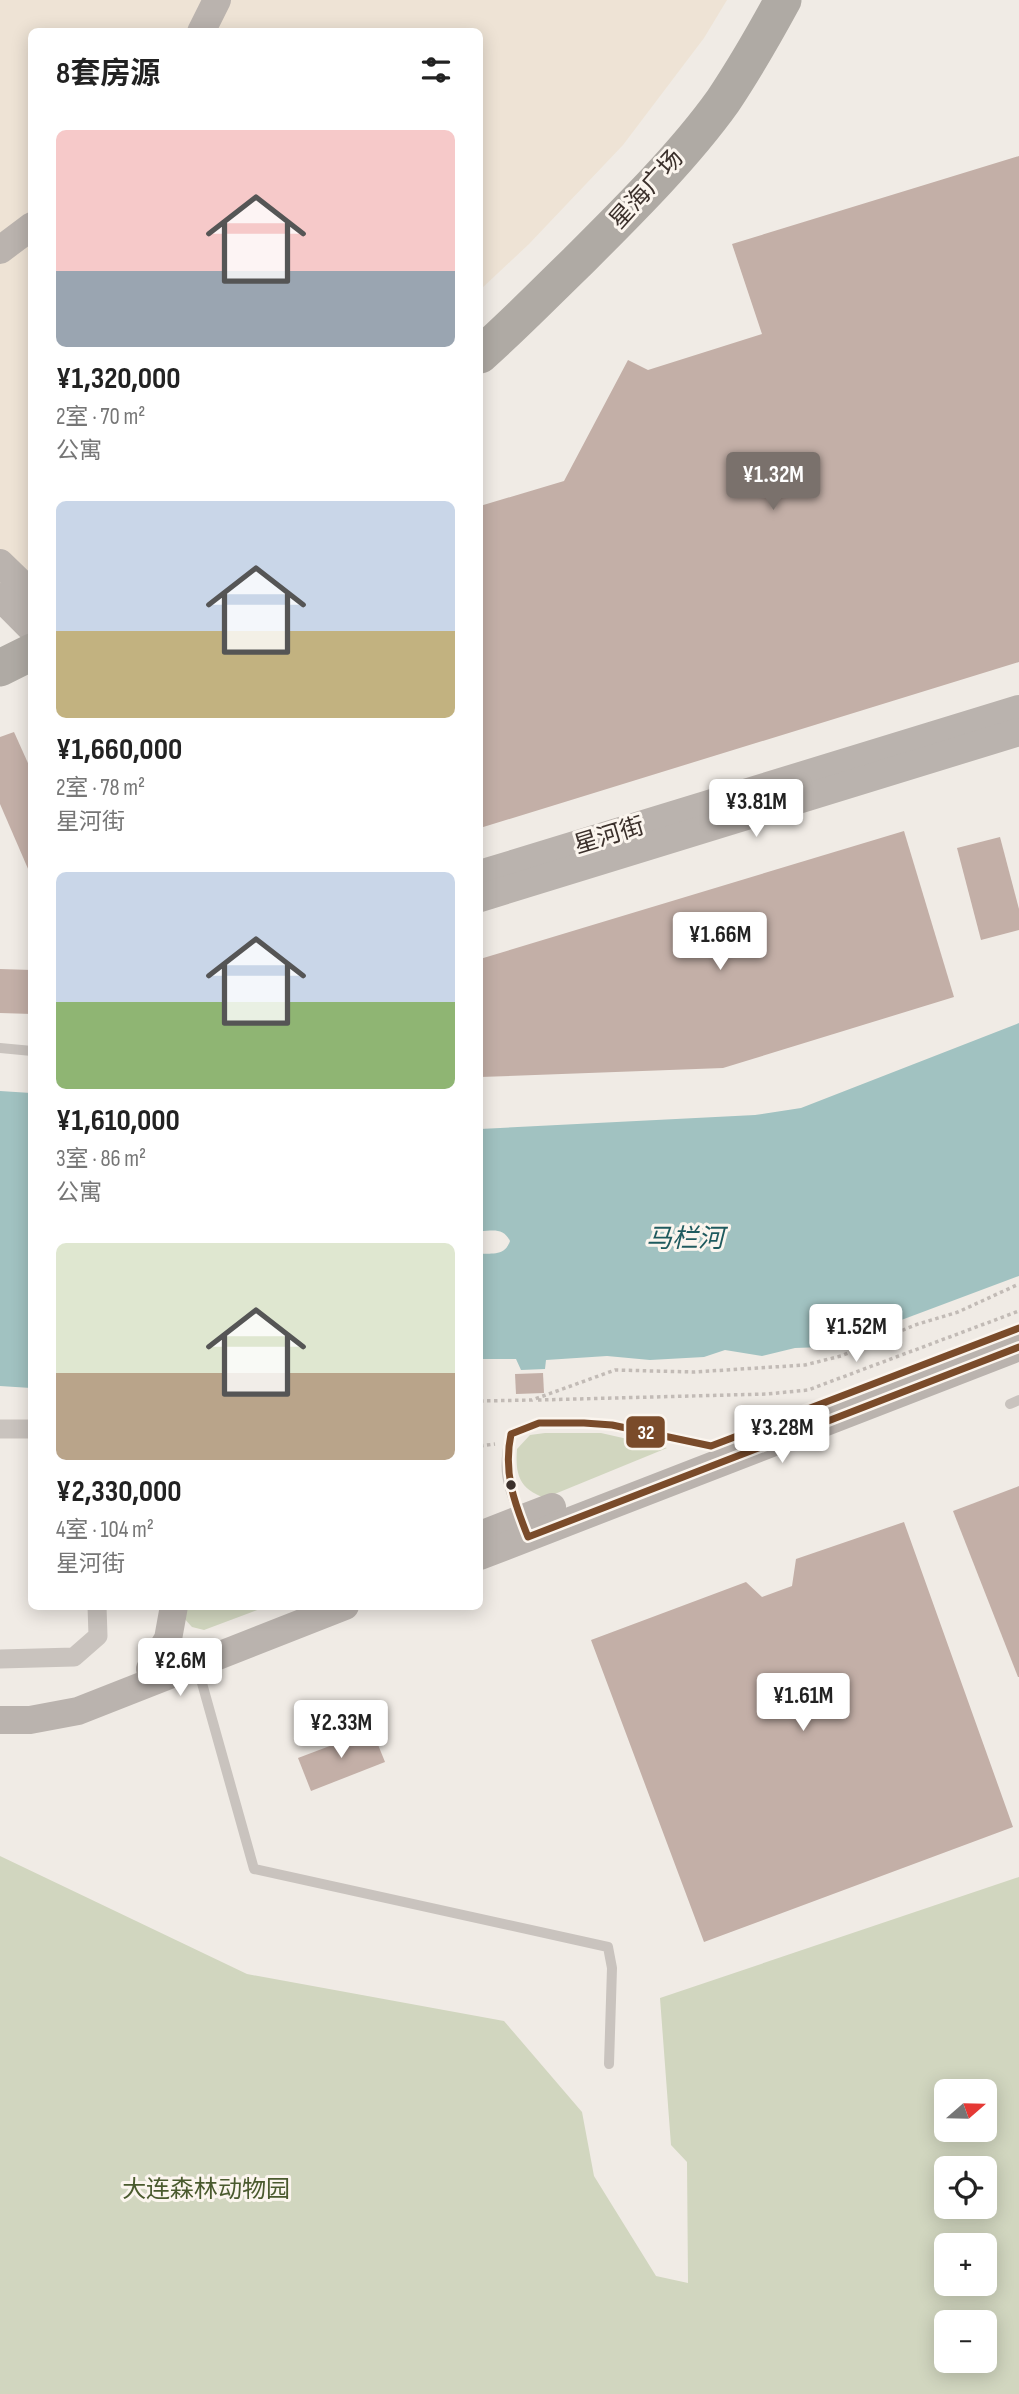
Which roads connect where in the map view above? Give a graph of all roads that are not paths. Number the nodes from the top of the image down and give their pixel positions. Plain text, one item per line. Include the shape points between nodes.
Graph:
1 (218, 0) edge
2 (758, 0) edge
3 (783, 0) edge
4 (203, 28) edge
5 (28, 229) edge
6 (0, 250) edge
7 (483, 323) edge
8 (483, 352) edge
9 (0, 563) edge
10 (0, 597) edge
11 (26, 629) edge
12 (0, 668) edge
13 (1019, 709) edge
14 (1019, 733) edge
15 (483, 873) edge
16 (483, 897) edge
17 (0, 1048) edge
18 (28, 1051) edge
19 (1019, 1328) edge
20 (1019, 1347) edge
21 (0, 1429) edge
22 (28, 1429) edge
23 (711, 1446) junction
24 (524, 1528) junction
25 (483, 1535) edge
26 (483, 1554) edge
27 (97, 1610) edge
28 (173, 1610) edge
29 (303, 1610) edge
30 (333, 1610) edge
31 (195, 1658) junction
32 (0, 1659) edge
33 (150, 1669) junction
34 (0, 1706) edge
35 (0, 1720) edge
36 (609, 2064) dead end

1 - 4 street
2 - 7 highway, 星海广场 via 702,91 663,139 579,230
3 - 8 highway, 星海广场 via 721,103 680,152 596,243
5 - 6 street
9 - 11 street
10 - 11 street
11 - 12 highway
13 - 15 street, 星河街
14 - 16 street, 星河街
17 - 18 lane
19 - 23 street
20 - 24 street
21 - 22 street
23 - 24 street
23 - 24 lane via 612,1426 539,1423 511,1434 505,1458 507,1482
24 - 25 street
24 - 26 street
27 - 32 street via 98,1636 74,1657
28 - 33 street via 168,1639
29 - 31 street
30 - 31 street
31 - 33 street
31 - 35 street via 78,1711
31 - 36 lane via 254,1869 608,1947 612,1968
33 - 34 street via 63,1702

